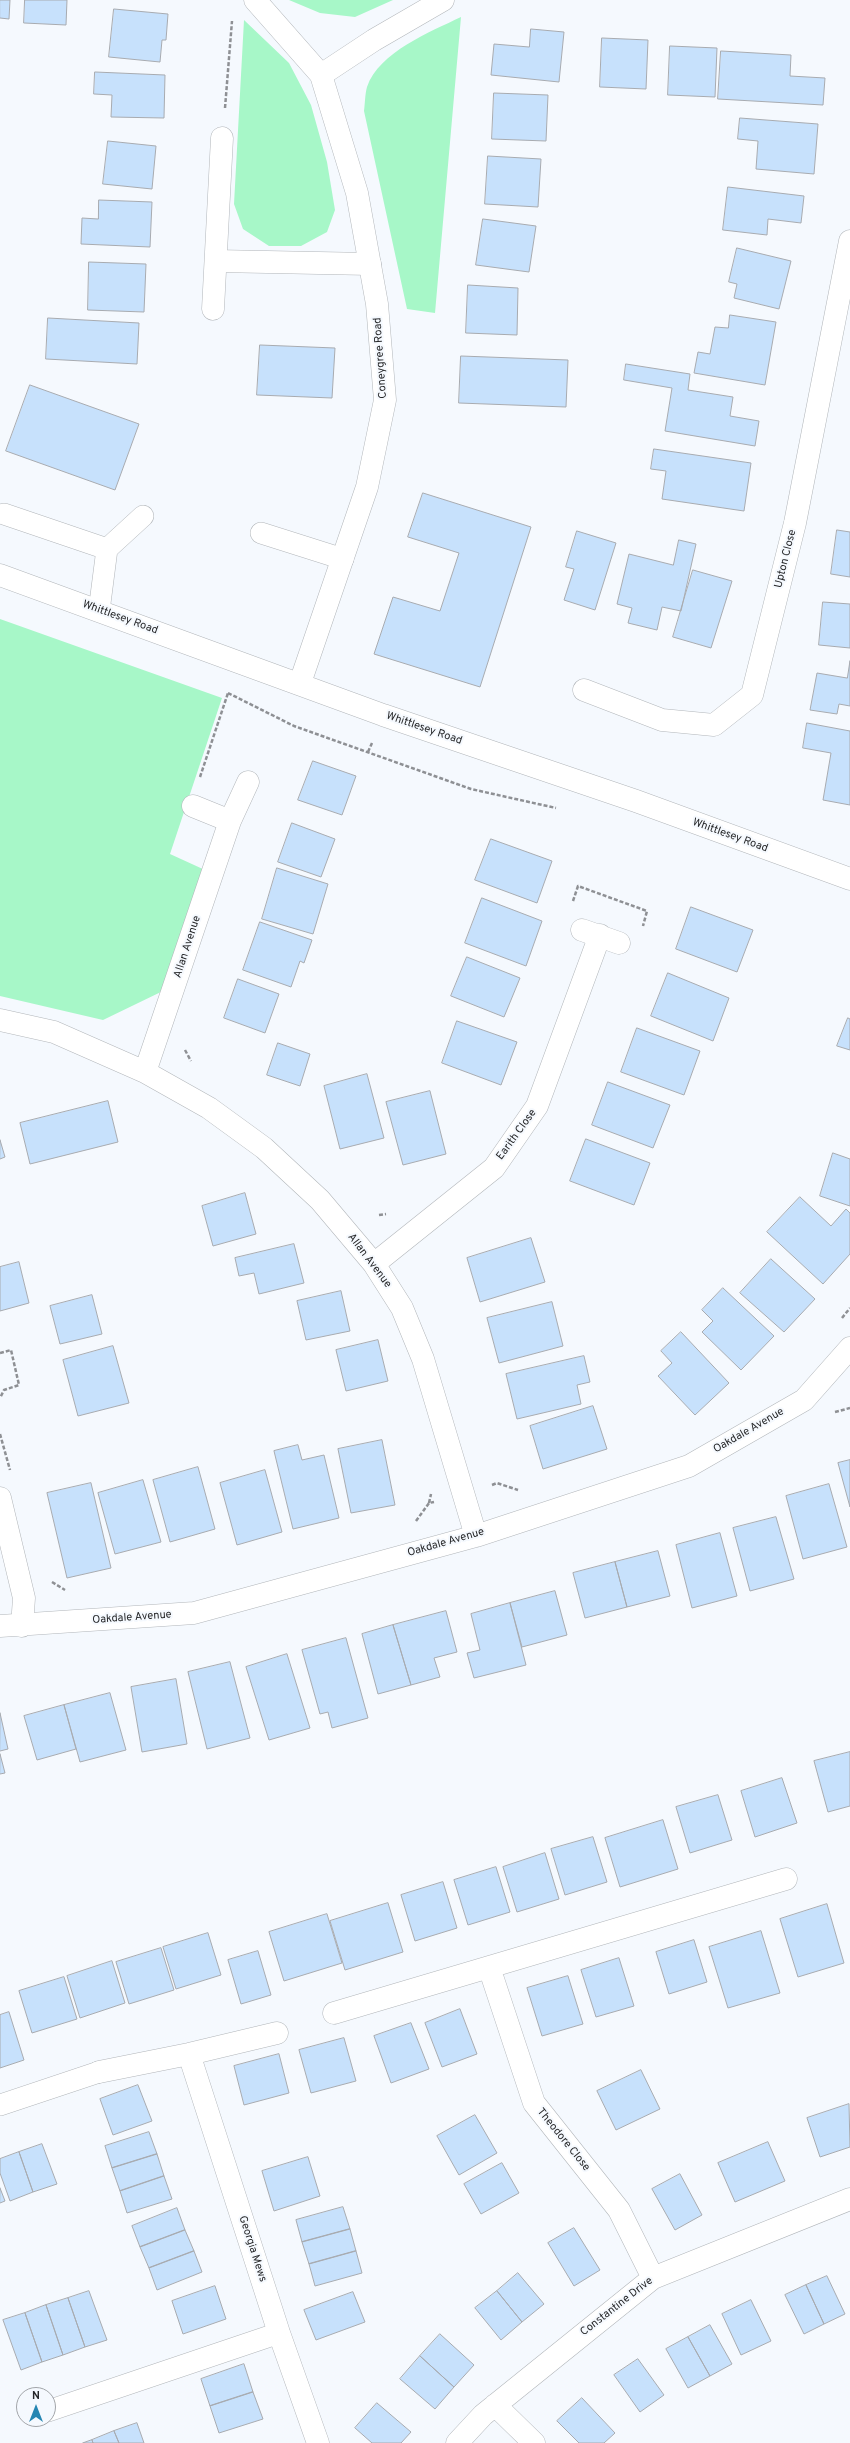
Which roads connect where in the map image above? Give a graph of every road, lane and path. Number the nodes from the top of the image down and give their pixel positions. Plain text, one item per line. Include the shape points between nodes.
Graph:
1 (255, 0) edge
2 (443, 0) edge
3 (232, 15) dead end
4 (321, 75) junction
5 (222, 138) joint
6 (850, 241) edge
7 (216, 261) junction
8 (370, 264) junction
9 (213, 308) dead end
10 (4, 514) dead end
11 (144, 516) dead end
12 (261, 533) dead end
13 (107, 549) junction
14 (343, 559) junction
15 (0, 575) edge
16 (98, 611) junction
17 (300, 683) junction
18 (584, 690) dead end
19 (228, 693) dead end
20 (248, 782) dead end
21 (193, 806) joint
22 (230, 821) junction
23 (850, 879) edge
24 (600, 936) dead end
25 (0, 1020) edge
26 (145, 1072) junction
27 (374, 1264) junction
28 (0, 1353) edge
29 (848, 1354) edge
30 (0, 1398) edge
31 (431, 1489) dead end
32 (0, 1498) edge
33 (429, 1503) dead end
34 (476, 1536) junction
35 (0, 1626) edge
36 (22, 1626) junction
37 (786, 1879) dead end
38 (489, 1967) junction
39 (334, 2013) dead end
40 (277, 2033) dead end
41 (189, 2054) junction
42 (99, 2072) joint
43 (0, 2105) edge
44 (850, 2199) edge
45 (653, 2278) junction
46 (279, 2333) junction
47 (495, 2405) junction
48 (56, 2408) edge
49 (318, 2443) edge
50 (456, 2443) edge
51 (534, 2443) edge

1 - 4 street, Coneygree Road
2 - 4 street via 374,40
3 - 5 path
4 - 8 street, Coneygree Road via 357,193
5 - 7 street
6 - 18 street, Upton Close via 795,523 752,695 714,725 662,720
7 - 8 street
7 - 9 street
8 - 14 street, Coneygree Road via 377,304 385,400 367,487
10 - 13 lane
11 - 13 lane
12 - 14 lane
13 - 16 lane
14 - 17 street, Coneygree Road
15 - 16 street, Whittlesey Road
16 - 17 street, Whittlesey Road
17 - 23 street, Whittlesey Road via 383,715 636,801
19 - 21 path via 201,773
20 - 22 street, Allan Avenue
21 - 22 street
22 - 26 street, Allan Avenue
24 - 27 street, Earith Close via 538,1106 494,1168
25 - 26 street, Allan Avenue via 54,1032
26 - 27 street, Allan Avenue via 208,1108 264,1148 320,1200
27 - 34 street, Allan Avenue via 402,1308 423,1360
28 - 30 path via 11,1350 19,1385 4,1390
29 - 34 street, Oakdale Avenue via 804,1400 689,1466
31 - 33 path
32 - 36 street via 24,1598
34 - 36 street, Oakdale Avenue via 194,1613
35 - 36 street, Oakdale Avenue
37 - 38 street
38 - 39 street
38 - 45 street, Theodore Close via 534,2104 619,2210
40 - 41 street
41 - 42 street
41 - 46 street, Georgia Mews
42 - 43 lane
44 - 45 street, Constantine Drive
45 - 47 street, Constantine Drive
46 - 48 lane
46 - 49 street, Georgia Mews
47 - 50 street, Constantine Drive
47 - 51 street

